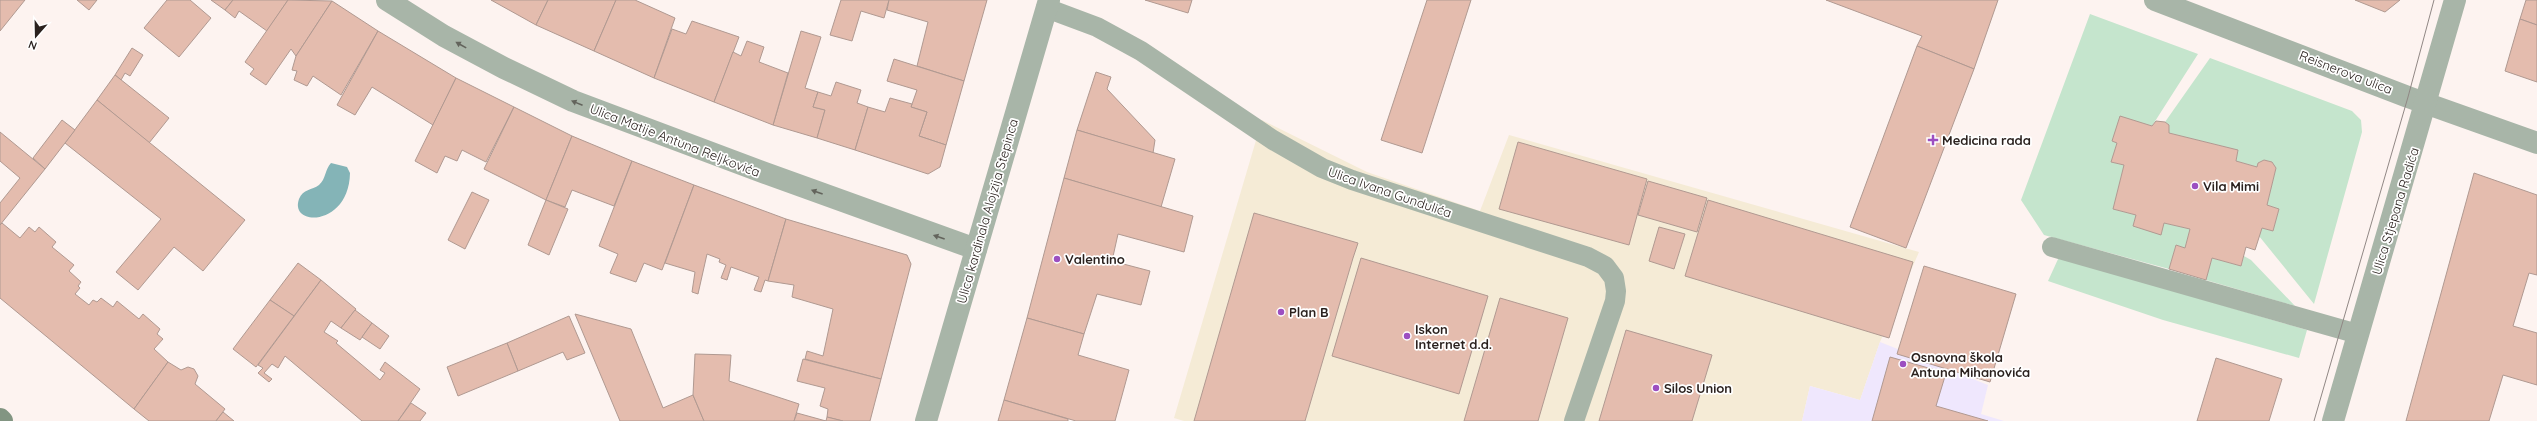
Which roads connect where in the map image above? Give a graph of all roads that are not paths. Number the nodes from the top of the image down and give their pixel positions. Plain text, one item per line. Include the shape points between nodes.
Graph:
1 (387, 0) edge
2 (2156, 0) edge
3 (2455, 0) edge
4 (1048, 4) edge
5 (2427, 104) junction
6 (2537, 143) edge
7 (2052, 247) dead end
8 (976, 249) junction
9 (2358, 334) junction
10 (926, 421) edge
11 (1574, 421) edge
12 (2333, 421) edge

8 -> 1 street, Ulica Matije Antuna Reljkovića via 573,101 484,58
2 - 5 street, Reisnerova ulica
3 - 5 street, Ulica Stjepana Radića
4 - 8 street, Ulica kardinala Alojzija Stepinca
4 - 11 lane, Ulica Ivana Gundulića via 1141,51 1273,140 1322,168 1588,257 1605,266 1614,278 1615,301
5 - 6 street, Reisnerova ulica
5 - 9 street, Ulica Stjepana Radića
7 - 9 lane
8 - 10 street, Ulica kardinala Alojzija Stepinca
9 - 12 street, Ulica Stjepana Radića

